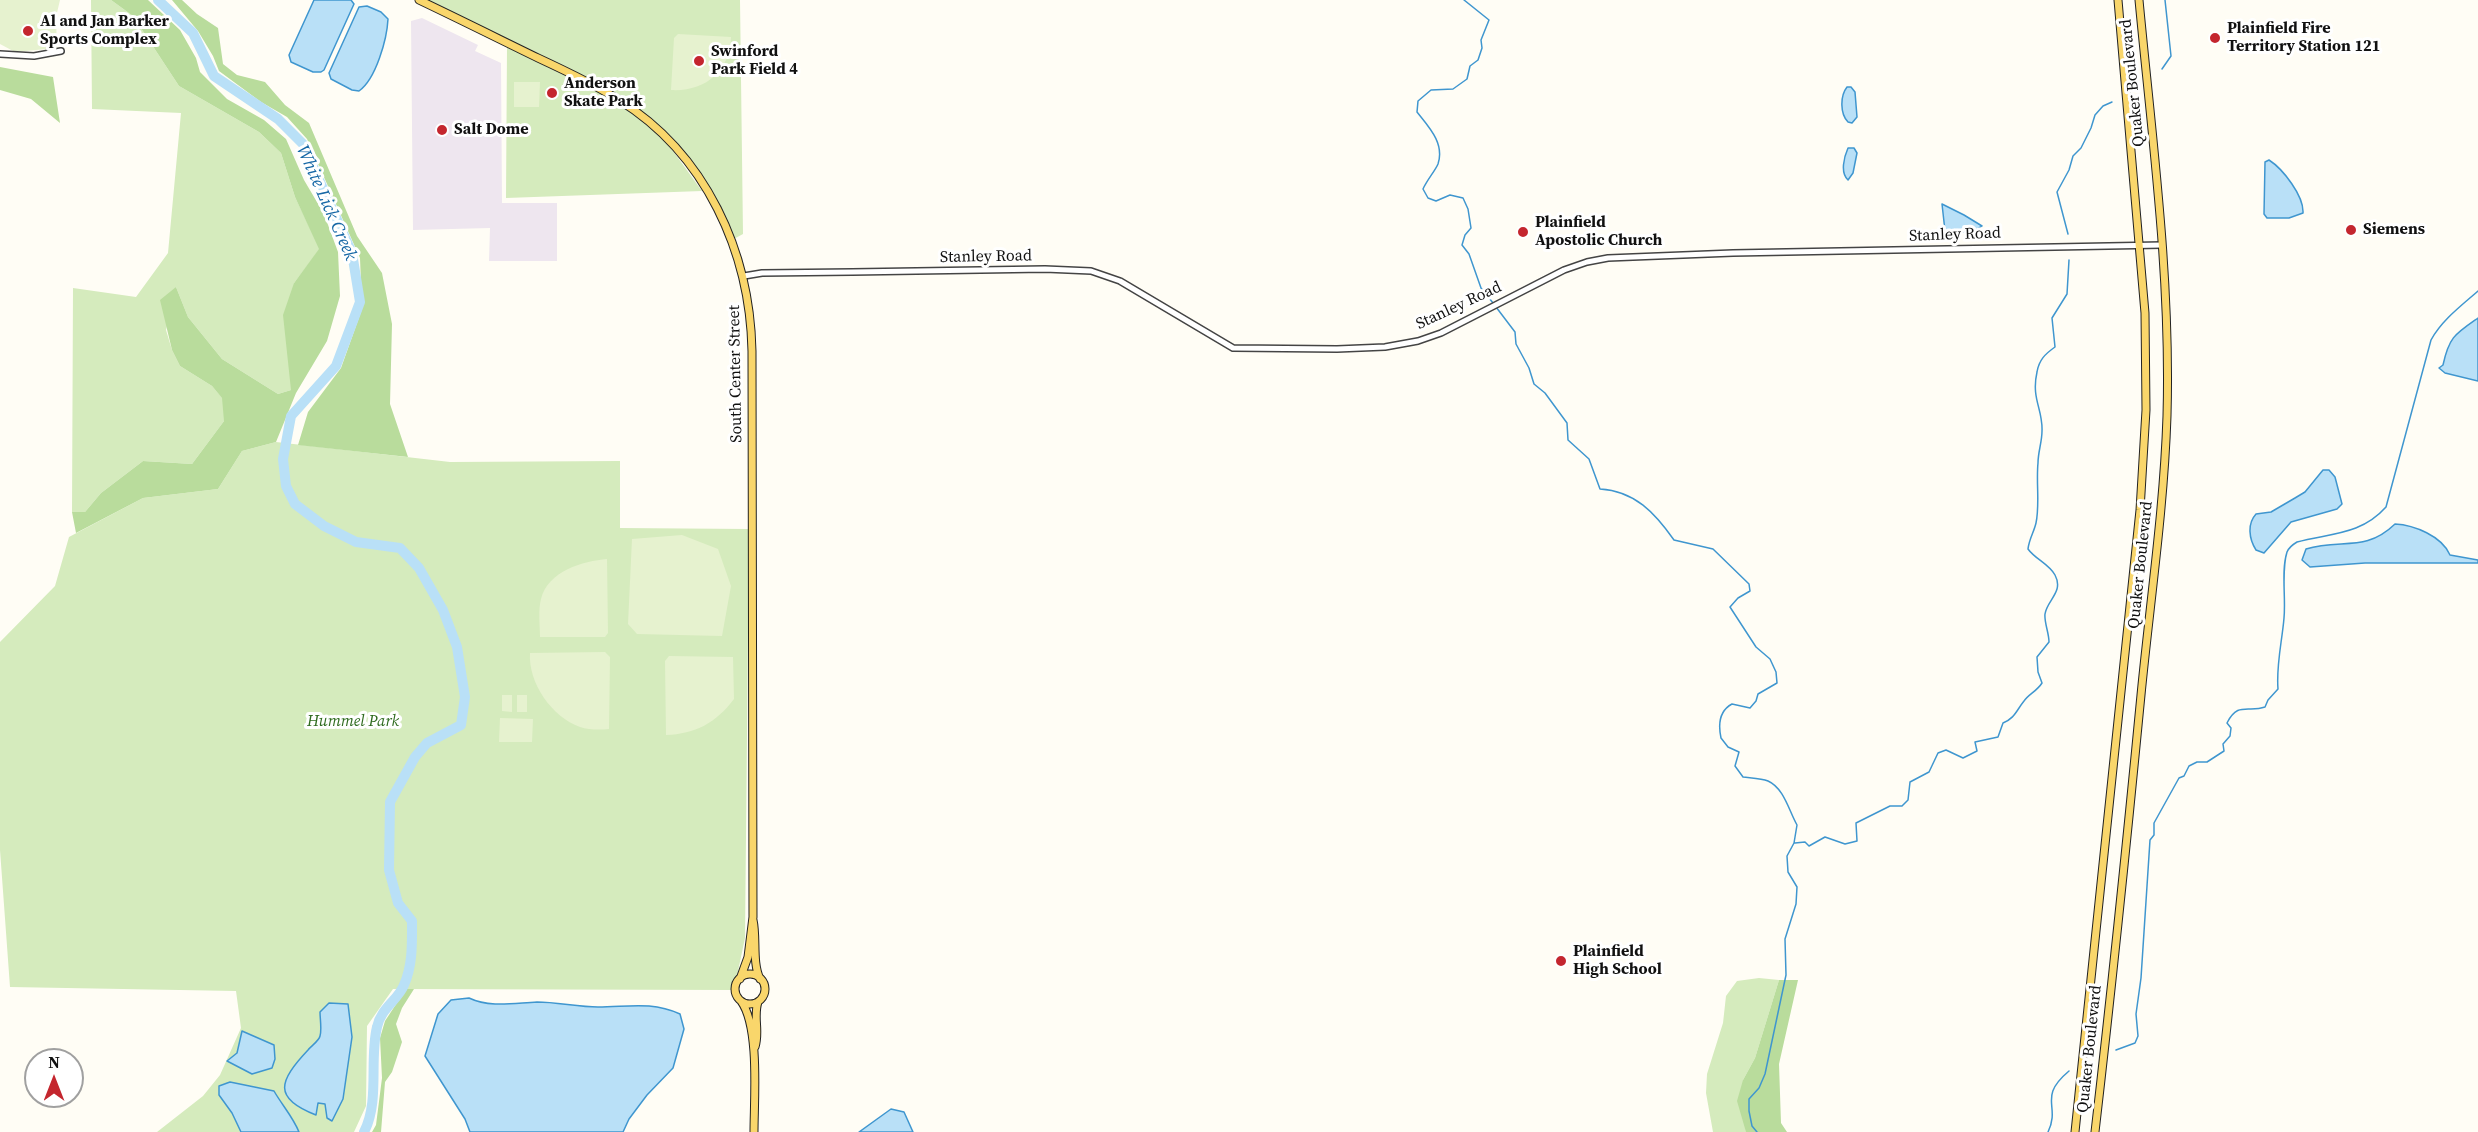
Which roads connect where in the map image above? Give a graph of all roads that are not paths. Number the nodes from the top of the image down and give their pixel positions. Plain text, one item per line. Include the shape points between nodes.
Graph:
1 (419, 0) edge
2 (2118, 0) edge
3 (2139, 0) edge
4 (61, 51) dead end
5 (0, 54) edge
6 (2162, 245) junction
7 (2141, 246) junction
8 (744, 276) junction
9 (753, 917) junction
10 (740, 979) junction
11 (760, 979) junction
12 (741, 1001) junction
13 (758, 1002) junction
14 (754, 1049) junction
15 (754, 1132) edge
16 (2075, 1132) edge
17 (2095, 1132) edge

1 - 8 main road, South Center Street via 593,85 643,117 678,150 711,195
2 - 7 main road, Quaker Boulevard
3 - 6 main road, Quaker Boulevard
4 - 5 street via 34,56
6 - 7 street, Stanley Road
6 - 17 main road, Quaker Boulevard via 2167,416 2162,492
7 - 8 street, Stanley Road via 1608,258 1570,268 1441,333 1406,344 1337,349 1240,349 1222,344 1120,280 1091,271
7 - 16 main road, Quaker Boulevard via 2146,376 2140,510
8 - 9 main road, South Center Street via 752,326
9 - 10 main road, South Center Street via 748,957
9 - 11 main road, South Center Street via 756,971
10 - 11 main road via 752,975
10 - 12 main road via 735,990
11 - 13 main road via 765,991
12 - 13 main road
12 - 14 main road via 747,1009
13 - 14 main road via 754,1012
14 - 15 main road

